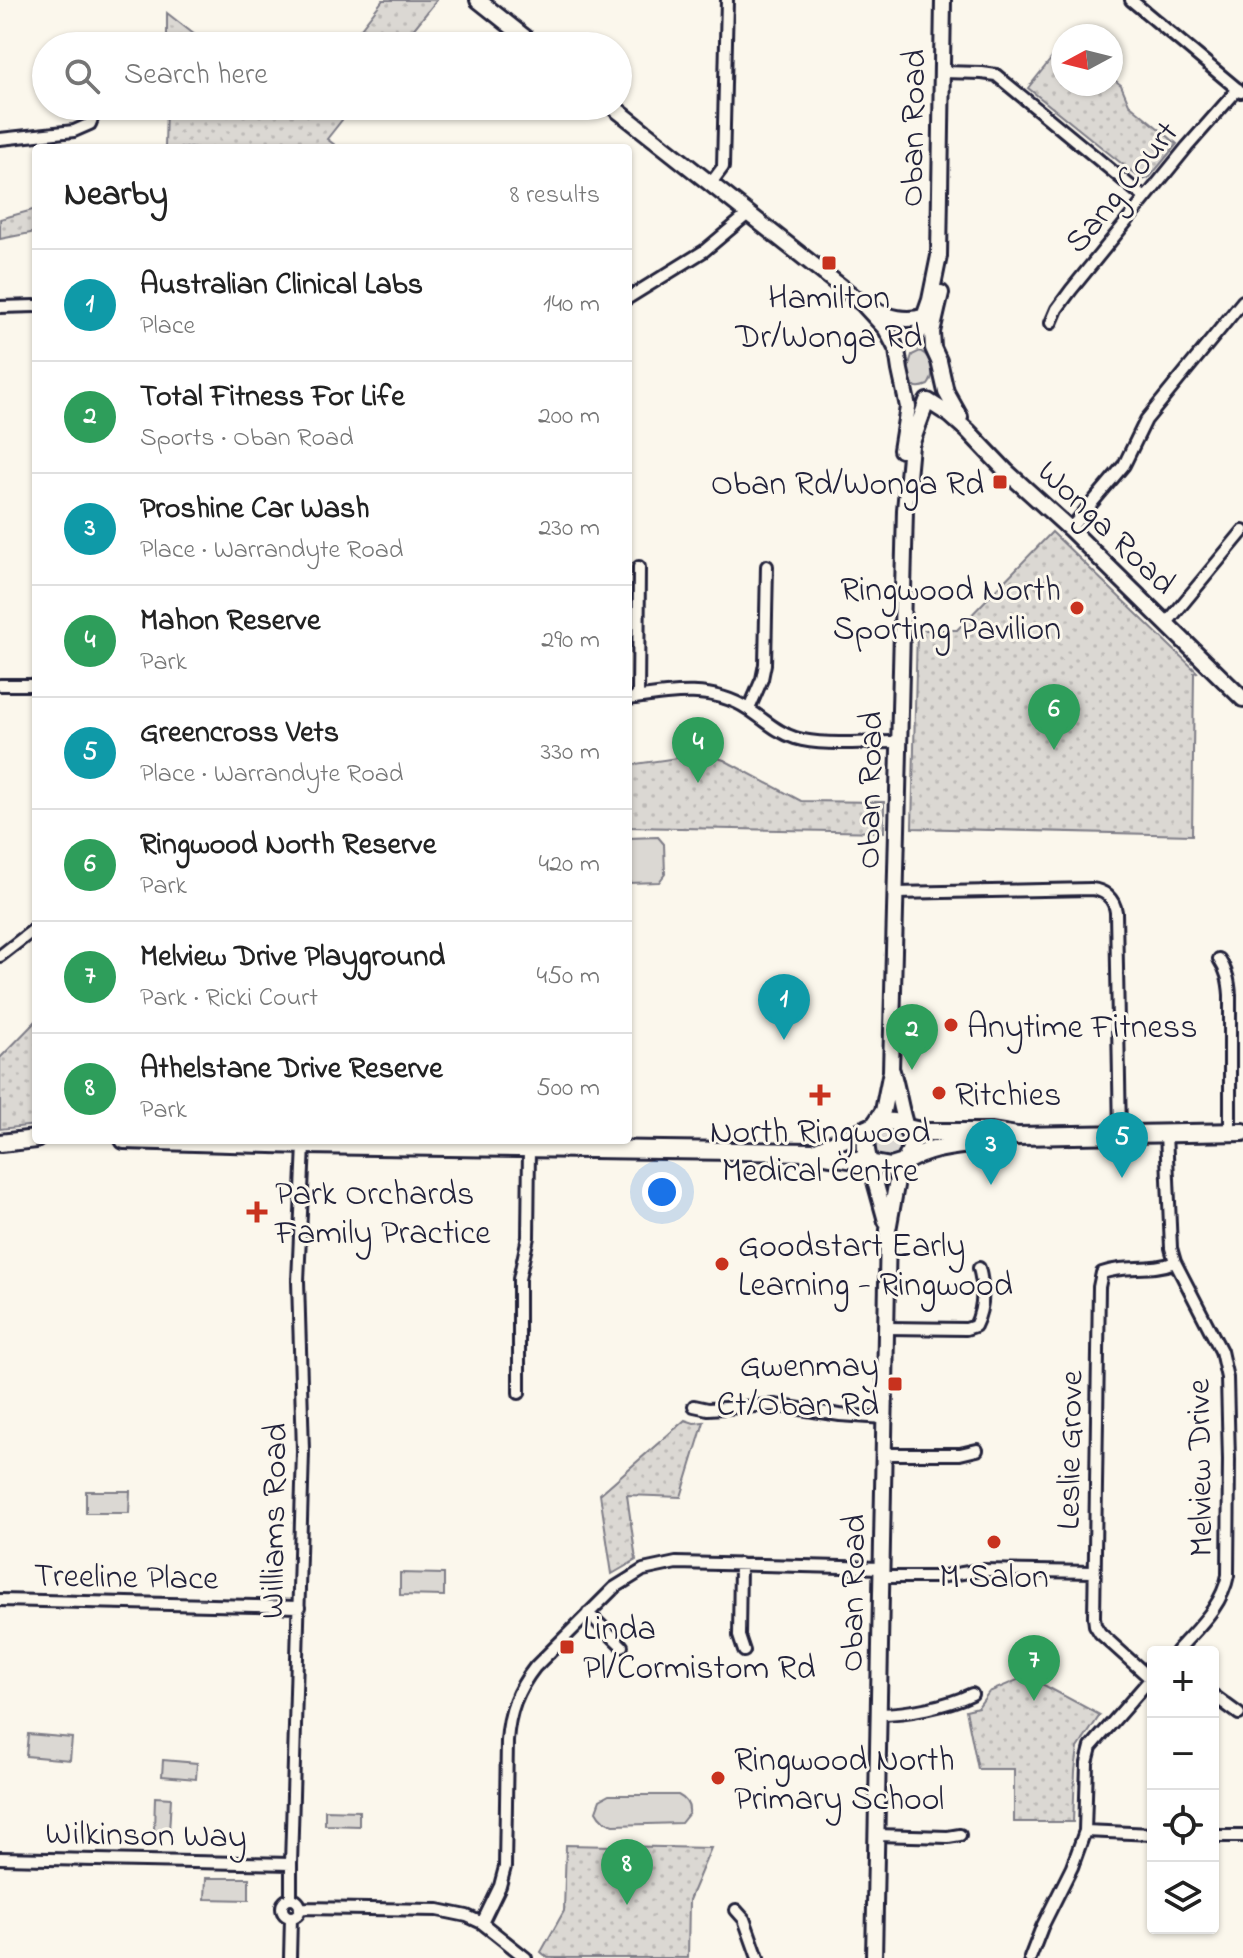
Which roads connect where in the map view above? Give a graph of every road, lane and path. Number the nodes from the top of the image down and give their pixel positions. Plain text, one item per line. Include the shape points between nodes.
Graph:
1 (478, 0) edge
2 (727, 0) edge
3 (943, 0) edge
4 (1131, 0) edge
5 (518, 32) edge
6 (942, 72) junction
7 (1241, 91) edge
8 (92, 120) edge
9 (630, 120) edge
10 (0, 139) edge
11 (711, 183) junction
12 (1145, 198) junction
13 (748, 214) junction
14 (939, 256) junction
15 (632, 296) edge
16 (1243, 301) edge
17 (32, 306) edge
18 (0, 307) edge
19 (868, 309) junction
20 (925, 316) junction
21 (1051, 323) dead end
22 (915, 340) junction
23 (934, 349) junction
24 (905, 388) junction
25 (927, 401) junction
26 (919, 421) junction
27 (967, 430) junction
28 (905, 510) junction
29 (1070, 529) junction
30 (1243, 531) edge
31 (767, 566) dead end
32 (639, 567) dead end
33 (1166, 624) junction
34 (0, 685) edge
35 (32, 685) edge
36 (633, 698) edge
37 (1243, 699) edge
38 (749, 709) junction
39 (900, 742) junction
40 (896, 893) junction
41 (32, 931) edge
42 (1, 952) edge
43 (1219, 959) dead end
44 (891, 1071) junction
45 (873, 1127) junction
46 (906, 1127) junction
47 (1237, 1132) edge
48 (1166, 1133) junction
49 (1120, 1134) junction
50 (1017, 1136) junction
51 (32, 1139) edge
52 (0, 1143) edge
53 (268, 1144) edge
54 (402, 1144) edge
55 (506, 1144) edge
56 (304, 1145) junction
57 (529, 1148) junction
58 (814, 1152) junction
59 (904, 1162) junction
60 (870, 1163) junction
61 (888, 1230) junction
62 (1175, 1262) junction
63 (979, 1268) dead end
64 (887, 1328) junction
65 (519, 1393) dead end
66 (694, 1406) dead end
67 (885, 1418) junction
68 (977, 1450) dead end
69 (884, 1454) junction
70 (740, 1564) junction
71 (882, 1572) junction
72 (1094, 1572) junction
73 (0, 1600) edge
74 (299, 1607) junction
75 (588, 1613) junction
76 (622, 1646) dead end
77 (1181, 1646) edge
78 (744, 1651) dead end
79 (1147, 1674) edge
80 (1147, 1684) edge
81 (972, 1694) dead end
82 (1219, 1699) edge
83 (879, 1714) junction
84 (1239, 1714) dead end
85 (1085, 1831) junction
86 (1147, 1834) edge
87 (876, 1835) junction
88 (960, 1835) dead end
89 (1219, 1836) edge
90 (1243, 1836) edge
91 (0, 1858) edge
92 (291, 1864) junction
93 (291, 1898) junction
94 (300, 1908) junction
95 (736, 1910) dead end
96 (291, 1917) junction
97 (482, 1923) junction
98 (290, 1958) edge
99 (526, 1958) edge
100 (758, 1958) edge
101 (874, 1958) edge
102 (1030, 1958) edge

1 - 5 main road
2 - 11 street via 723,167
3 - 6 main road, Oban Road
4 - 7 street
6 - 12 street via 996,75
6 - 14 main road, Oban Road
7 - 12 street, Sang Court
8 - 10 street via 74,131
9 - 11 main road
11 - 13 main road
12 - 21 street, Sang Court
13 - 15 street via 704,251
13 - 19 main road
14 - 20 main road, Oban Road
14 - 23 main road, Oban Road
16 - 29 street via 1146,420 1124,465
17 - 18 street
19 - 20 main road via 894,318
19 - 22 main road
19 - 24 main road via 894,340
20 - 22 main road, Oban Road
22 - 23 main road
22 - 24 main road, Oban Road via 904,357
23 - 25 main road, Oban Road via 938,381
23 - 27 main road via 947,396
24 - 25 main road, Wonga Road
24 - 28 main road, Oban Road
25 - 26 main road, Oban Road
25 - 27 main road, Wonga Road
26 - 27 main road via 938,419
26 - 28 main road, Oban Road via 910,450
27 - 29 main road, Wonga Road
28 - 39 main road, Oban Road
29 - 33 main road, Wonga Road
30 - 33 street
31 - 38 street via 765,664
32 - 36 street
33 - 37 main road, Wonga Road
34 - 35 street
36 - 38 street via 698,692
38 - 39 street via 799,739
39 - 40 main road, Oban Road
40 - 44 main road, Oban Road
40 - 49 street via 1091,889 1110,898 1116,912
41 - 42 street
43 - 47 street via 1230,995
44 - 45 main road, Oban Road via 883,1111
44 - 46 main road, Oban Road
45 - 46 main road via 889,1121
45 - 58 main road
45 - 60 main road via 865,1144
46 - 50 main road
46 - 59 main road via 911,1149
47 - 48 main road
48 - 49 main road
48 - 62 street, Melview Drive
49 - 50 main road
50 - 59 main road via 936,1148
51 - 52 main road
53 - 56 main road
54 - 56 main road
55 - 57 main road
56 - 74 street, Williams Road via 298,1281 303,1451
57 - 58 main road
57 - 65 street via 528,1237 519,1279
58 - 60 main road
59 - 60 main road via 891,1167
59 - 61 main road, Oban Road
60 - 61 main road, Oban Road
61 - 64 main road, Oban Road
62 - 72 street, Leslie Grove via 1102,1273
62 - 77 street, Melview Drive via 1221,1351 1227,1378 1229,1460 1225,1591
63 - 64 street via 983,1285 975,1326
64 - 67 main road, Oban Road
66 - 67 street via 774,1405
67 - 69 main road, Oban Road
68 - 69 street
69 - 71 main road, Oban Road
70 - 71 street
70 - 75 street via 676,1563 643,1570
70 - 78 street via 739,1636
71 - 72 street via 939,1577 980,1570
71 - 83 main road, Oban Road
72 - 79 street, Leslie Grove via 1095,1625
73 - 74 street, Treeline Place
74 - 92 street, Williams Road
75 - 76 street
75 - 97 street via 535,1667 515,1698 508,1721 505,1867
80 - 85 street via 1091,1747
81 - 83 street via 956,1702
82 - 84 street
83 - 87 main road, Oban Road
85 - 86 street
85 - 102 street
87 - 88 street
87 - 101 main road, Oban Road
89 - 90 street
91 - 92 street, Wilkinson Way
92 - 93 street, Williams Road
93 - 94 street
93 - 96 street via 282,1906
94 - 96 street
94 - 97 street via 438,1910
95 - 100 street
96 - 98 street
97 - 99 street

